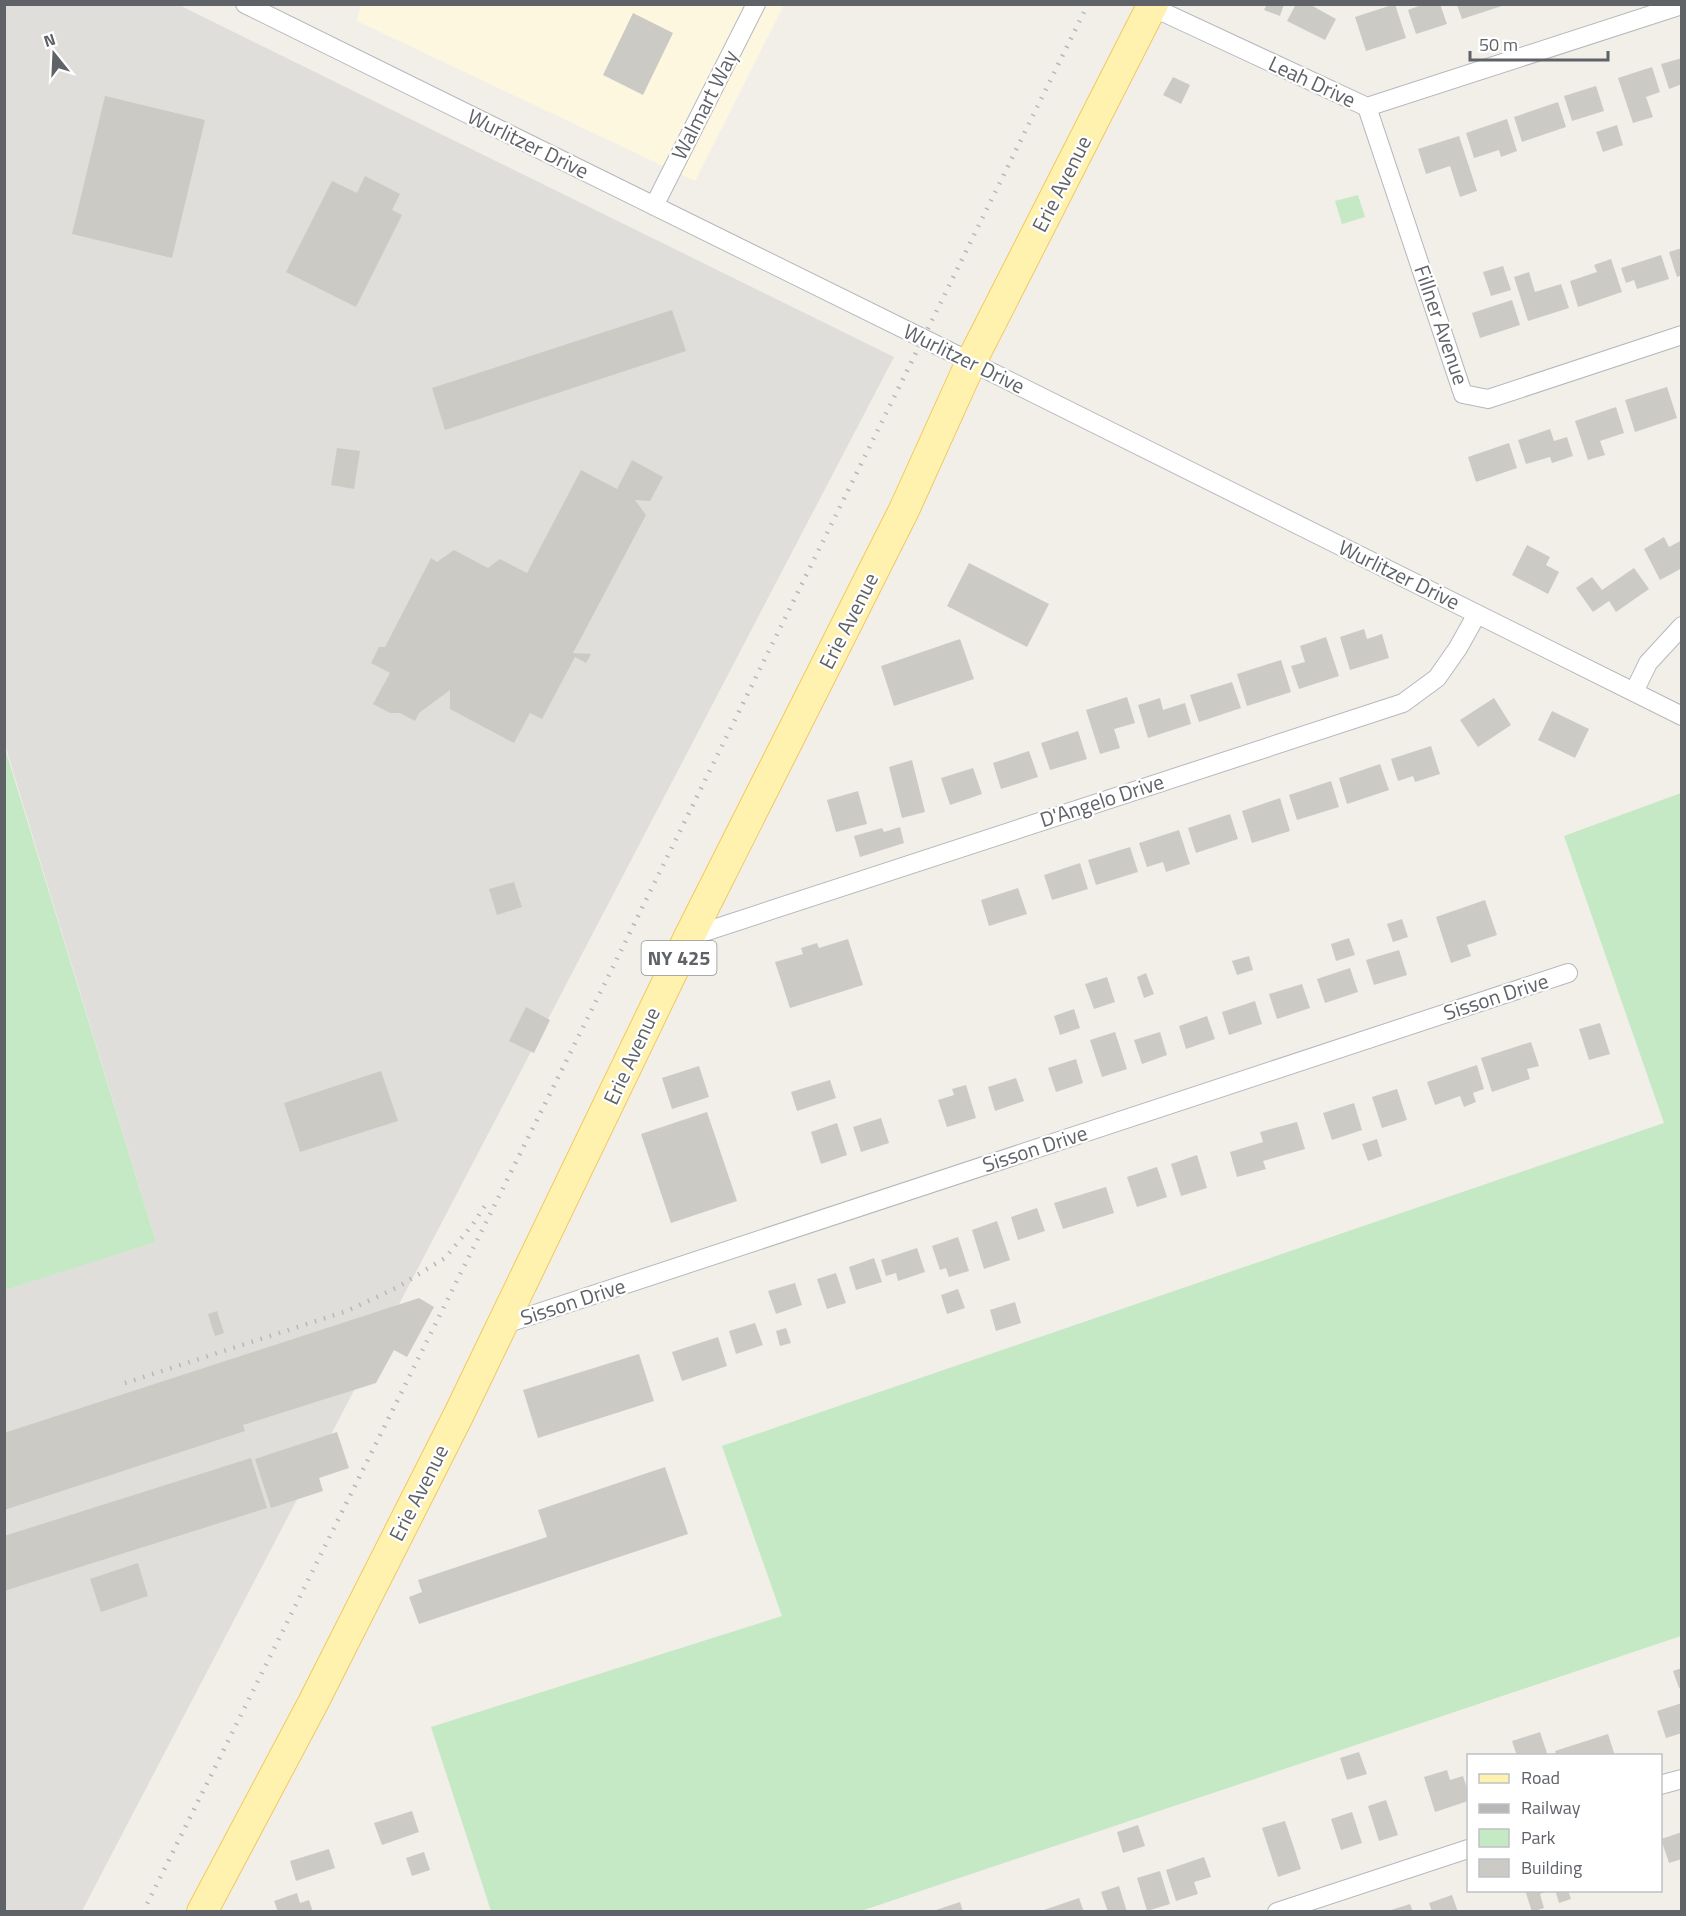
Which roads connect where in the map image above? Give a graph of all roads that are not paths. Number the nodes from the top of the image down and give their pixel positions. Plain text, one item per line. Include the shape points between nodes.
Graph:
1 (245, 4) edge
2 (756, 4) edge
3 (1682, 4) edge
4 (1153, 6) edge
5 (1367, 107) junction
6 (654, 206) junction
7 (1682, 335) edge
8 (971, 362) junction
9 (1477, 614) junction
10 (1682, 626) edge
11 (1634, 692) junction
12 (1682, 716) edge
13 (689, 937) junction
14 (1568, 973) dead end
15 (502, 1325) junction
16 (1682, 1779) edge
17 (1662, 1784) edge
18 (1467, 1848) edge
19 (202, 1911) edge
20 (1277, 1911) edge

1 - 6 street, Wurlitzer Drive
2 - 6 street, Walmart Way
3 - 5 street, Leah Drive
4 - 5 street, Leah Drive
4 - 8 main road, Erie Avenue / NY 425
5 - 7 street, Fillner Avenue via 1463,394 1488,399
6 - 8 street, Wurlitzer Drive
8 - 9 street, Wurlitzer Drive
8 - 13 main road, Erie Avenue / NY 425 via 904,510
9 - 11 street, Wurlitzer Drive
9 - 13 street, D'Angelo Drive via 1437,678 1403,703
10 - 11 street via 1648,663
11 - 12 street, Wurlitzer Drive
13 - 15 main road, Erie Avenue / NY 425
14 - 15 street, Sisson Drive
15 - 19 main road, Erie Avenue / NY 425 via 313,1703
16 - 17 street
18 - 20 street

